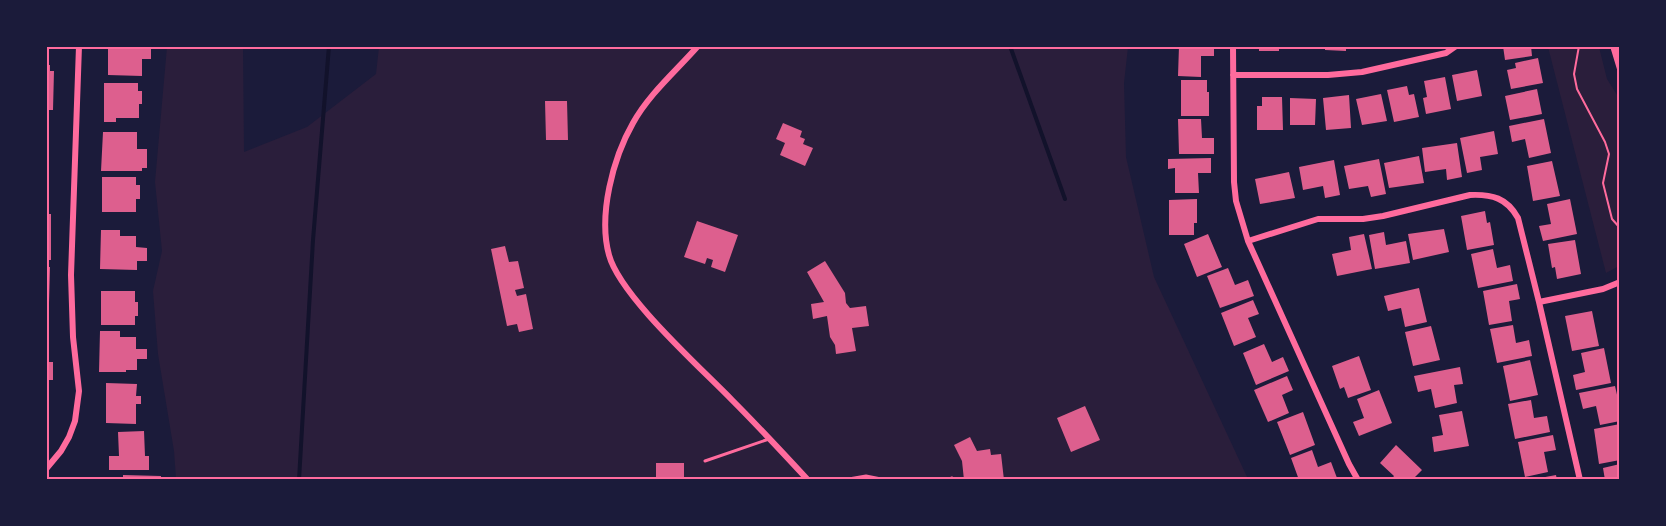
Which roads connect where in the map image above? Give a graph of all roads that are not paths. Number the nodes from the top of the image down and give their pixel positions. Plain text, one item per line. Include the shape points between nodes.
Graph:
1 (79, 46) edge
2 (698, 46) edge
3 (1233, 46) edge
4 (1456, 46) edge
5 (1613, 46) edge
6 (1620, 69) edge
7 (1233, 75) junction
8 (1248, 241) junction
9 (1620, 282) edge
10 (1539, 302) junction
11 (771, 439) junction
12 (705, 461) dead end
13 (46, 469) edge
14 (808, 480) edge
15 (843, 480) edge
16 (886, 480) edge
17 (1358, 480) edge
18 (1580, 480) edge

1 - 13 street via 71,275 79,391 69,437
2 - 11 street via 649,100 623,144 608,198 609,256 620,279 644,309
3 - 7 street
4 - 7 street via 1446,53 1362,72
5 - 6 street
7 - 8 street via 1234,182
8 - 10 street via 1318,219 1363,219 1470,195 1495,196 1512,208 1518,218
8 - 17 street
9 - 10 street
10 - 18 street
11 - 12 lane
11 - 14 street
15 - 16 lane via 866,476

